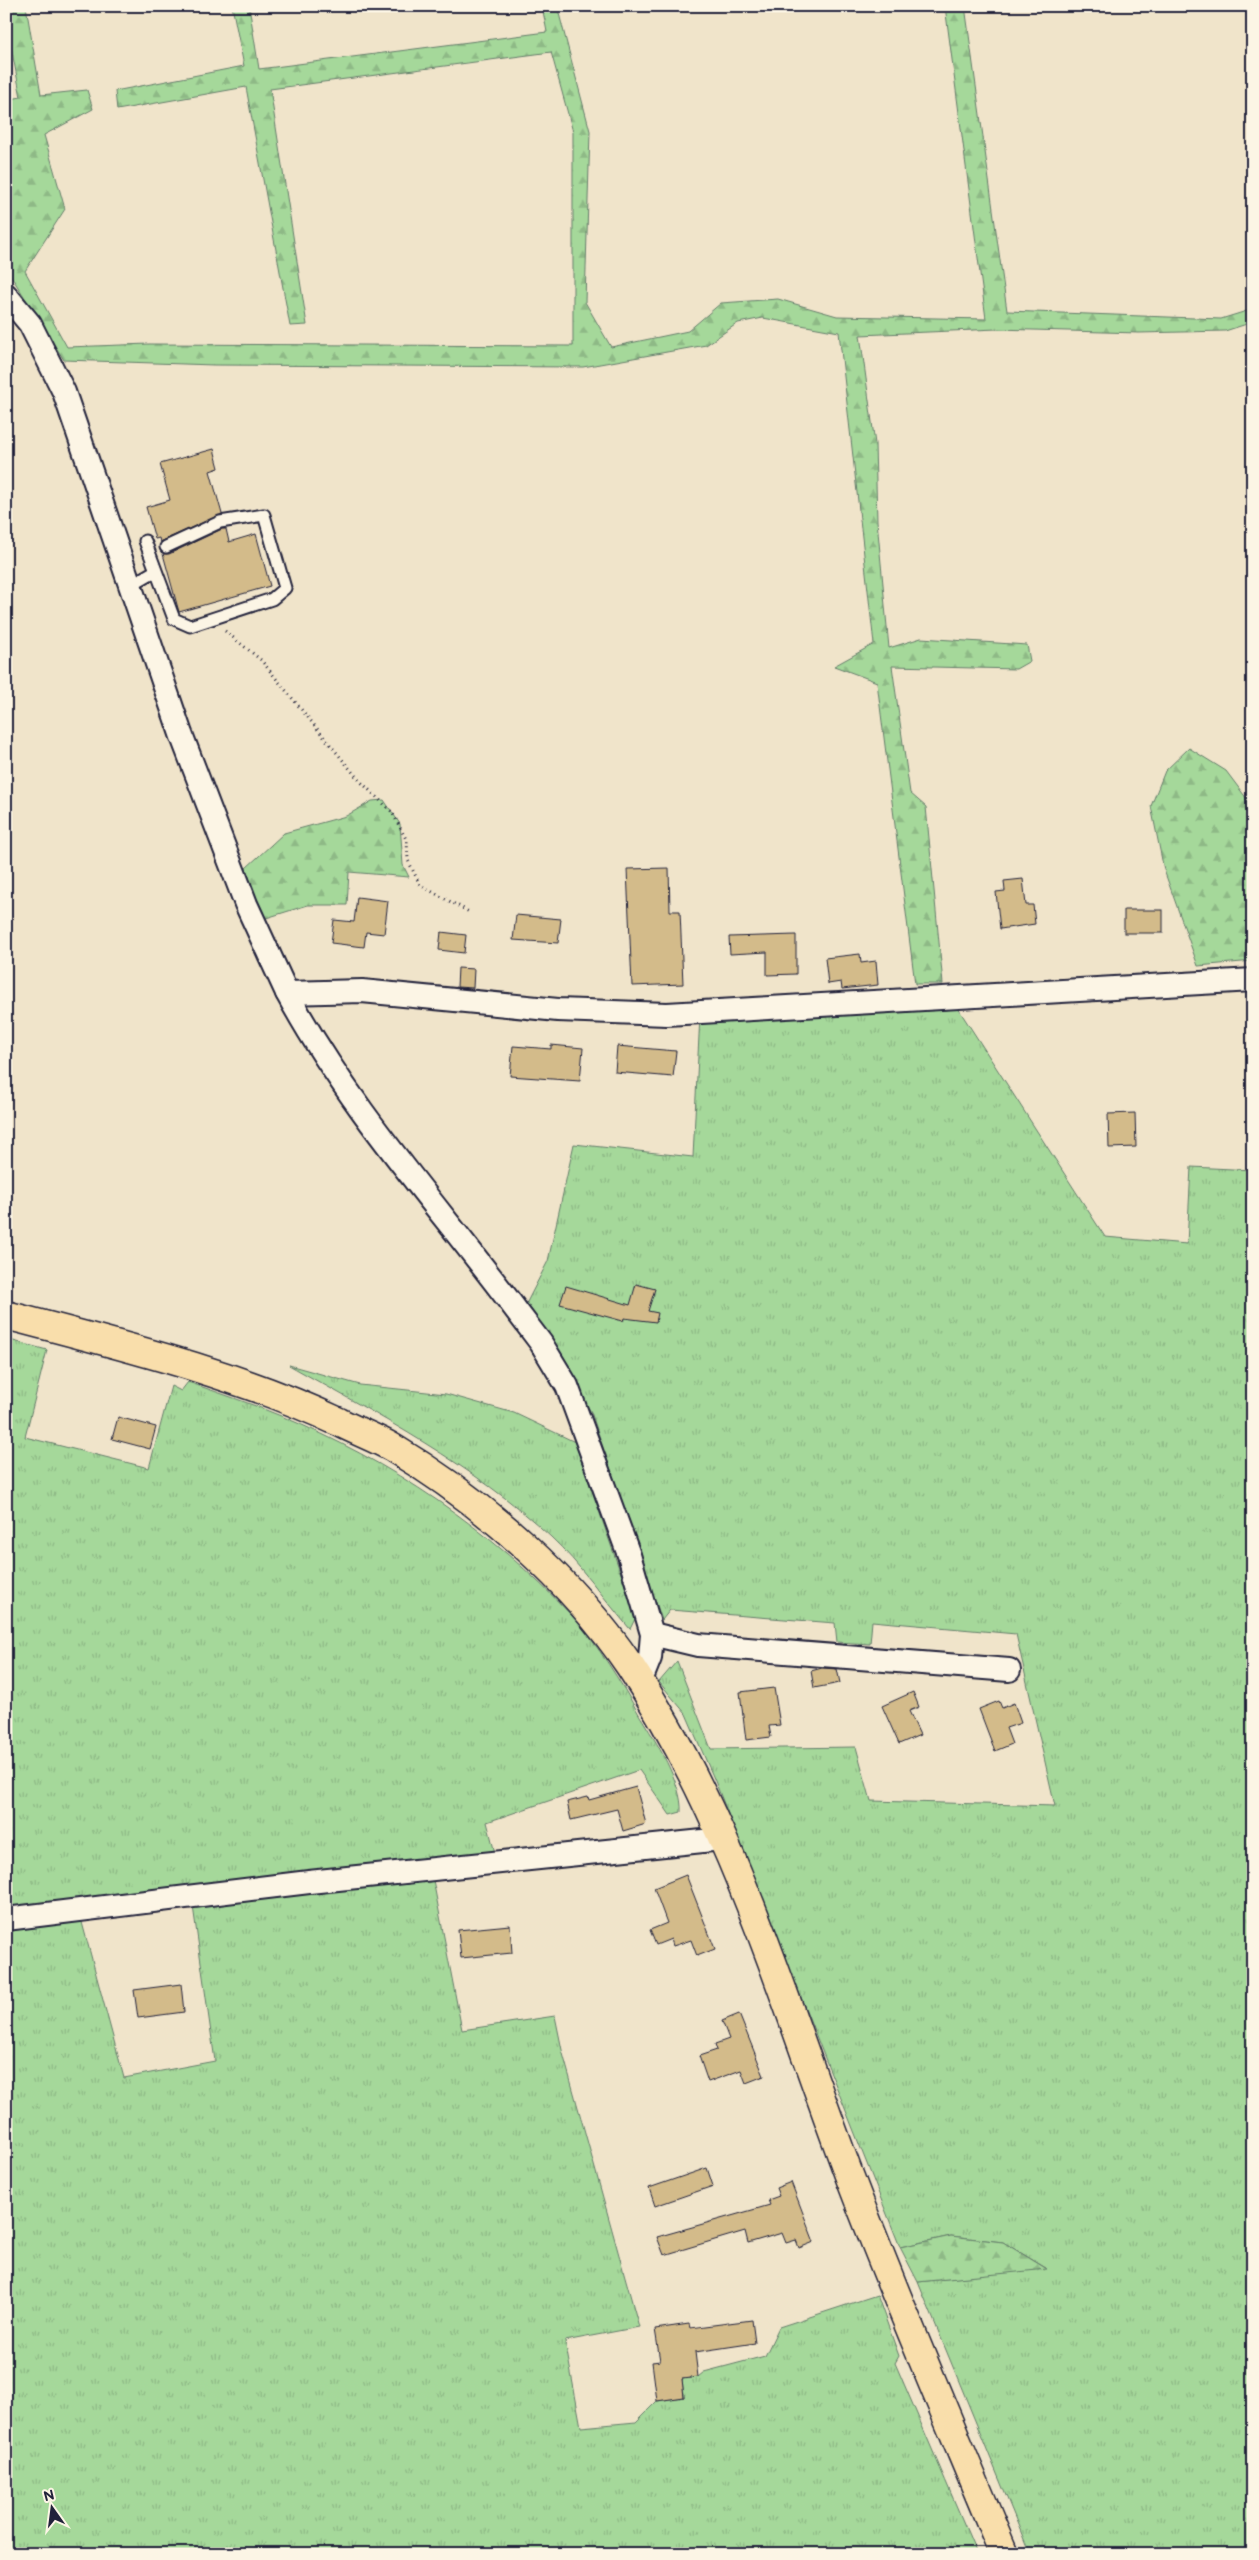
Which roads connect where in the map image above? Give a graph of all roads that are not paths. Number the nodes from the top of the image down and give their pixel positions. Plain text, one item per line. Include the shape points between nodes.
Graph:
1 (6, 295) edge
2 (145, 541) dead end
3 (166, 547) dead end
4 (154, 571) junction
5 (129, 586) junction
6 (1253, 980) edge
7 (287, 994) junction
8 (6, 1315) edge
9 (652, 1634) junction
10 (1009, 1670) dead end
11 (640, 1683) junction
12 (722, 1839) junction
13 (6, 1919) edge
14 (1004, 2554) edge

1 - 5 street via 30,324 64,392
2 - 4 lane
3 - 4 lane via 220,522 264,515 285,588 272,599 190,626 174,619
4 - 5 lane
5 - 7 street via 243,895
6 - 7 street via 668,1014 558,1010 362,991
7 - 9 street via 309,1035 361,1112 514,1306 567,1386 629,1555
8 - 11 highway via 208,1370 288,1398 392,1448 467,1499 535,1556 592,1616
9 - 10 street via 698,1645
9 - 11 street via 650,1658
11 - 12 highway via 705,1798
12 - 13 street via 309,1882
12 - 14 highway via 741,1882 850,2179

